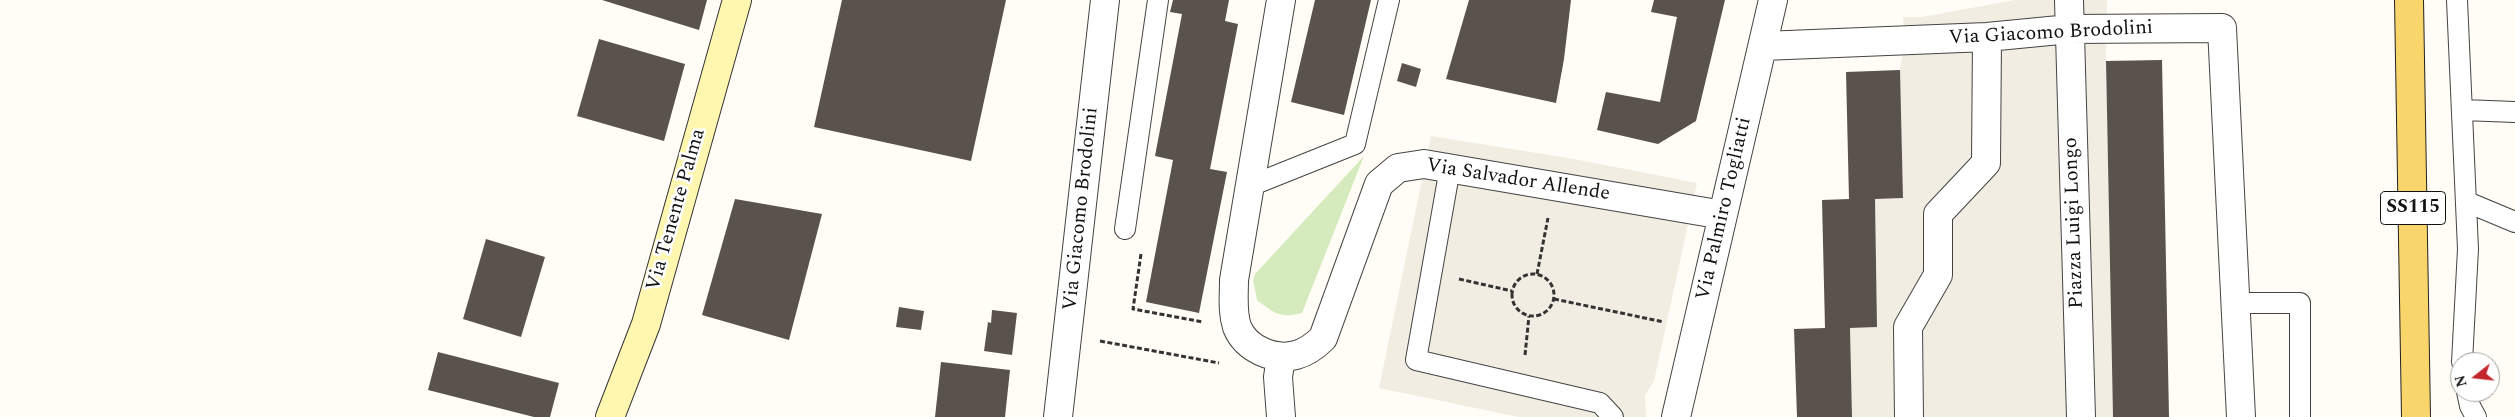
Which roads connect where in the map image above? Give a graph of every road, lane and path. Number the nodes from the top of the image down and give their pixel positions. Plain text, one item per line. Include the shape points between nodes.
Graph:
1 (737, 0) edge
2 (1106, 0) edge
3 (1158, 0) edge
4 (1282, 0) edge
5 (1389, 0) edge
6 (1773, 0) edge
7 (2069, 0) edge
8 (2409, 0) edge
9 (2457, 0) edge
10 (2070, 29) junction
11 (1987, 37) junction
12 (1762, 46) junction
13 (2463, 110) junction
14 (2515, 112) edge
15 (1450, 168) junction
16 (1250, 186) junction
17 (1554, 186) junction
18 (2467, 202) junction
19 (1723, 215) junction
20 (2515, 222) edge
21 (1125, 229) joint
22 (1431, 272) junction
23 (1537, 274) junction
24 (1512, 291) junction
25 (1554, 299) junction
26 (2235, 303) junction
27 (1529, 316) junction
28 (1238, 328) junction
29 (1697, 329) junction
30 (1067, 335) junction
31 (2463, 352) edge
32 (1280, 357) junction
33 (1224, 363) dead end
34 (1519, 384) junction
35 (2471, 402) edge
36 (610, 417) edge
37 (1058, 417) edge
38 (1281, 417) edge
39 (1613, 417) edge
40 (1676, 417) edge
41 (1909, 417) edge
42 (2081, 417) edge
43 (2241, 417) edge
44 (2300, 417) edge
45 (2416, 417) edge
46 (2476, 417) edge

1 - 36 main road, Via Tenente Palma via 646,324
2 - 30 street, Via Giacomo Brodolini
3 - 21 lane
4 - 16 street
5 - 16 lane via 1355,144
6 - 12 street, Via Palmiro Togliatti
7 - 10 street, Piazza Luigi Longo
8 - 45 main road, SS115
9 - 13 lane
10 - 11 street, Via Giacomo Brodolini
10 - 26 street, Via Giacomo Brodolini via 2222,28
10 - 42 street, Piazza Luigi Longo
11 - 12 street, Via Giacomo Brodolini
11 - 41 street via 1986,163 1938,214 1938,275 1908,327
12 - 19 street, Via Palmiro Togliatti
13 - 14 lane
13 - 18 lane
15 - 17 street, Via Salvador Allende
15 - 22 lane
15 - 32 street, Via Salvador Allende via 1424,164 1398,168 1379,184 1323,338 1311,349
16 - 28 street via 1234,280 1234,314
17 - 19 street, Via Salvador Allende
17 - 23 path
18 - 20 lane
18 - 31 lane
19 - 29 street, Via Palmiro Togliatti
21 - 28 path via 1144,232 1133,309
22 - 24 path
22 - 34 lane via 1416,360
23 - 24 path via 1526,274 1517,280
23 - 25 path via 1548,278 1554,288
24 - 27 path via 1512,302
25 - 27 path via 1540,316
25 - 29 path
26 - 43 street, Via Giacomo Brodolini
26 - 44 lane via 2300,303
27 - 34 path
28 - 32 street via 1254,347
29 - 40 street, Via Palmiro Togliatti
30 - 33 path
30 - 37 street, Via Giacomo Brodolini
32 - 38 street
34 - 39 lane via 1600,403
35 - 46 lane

